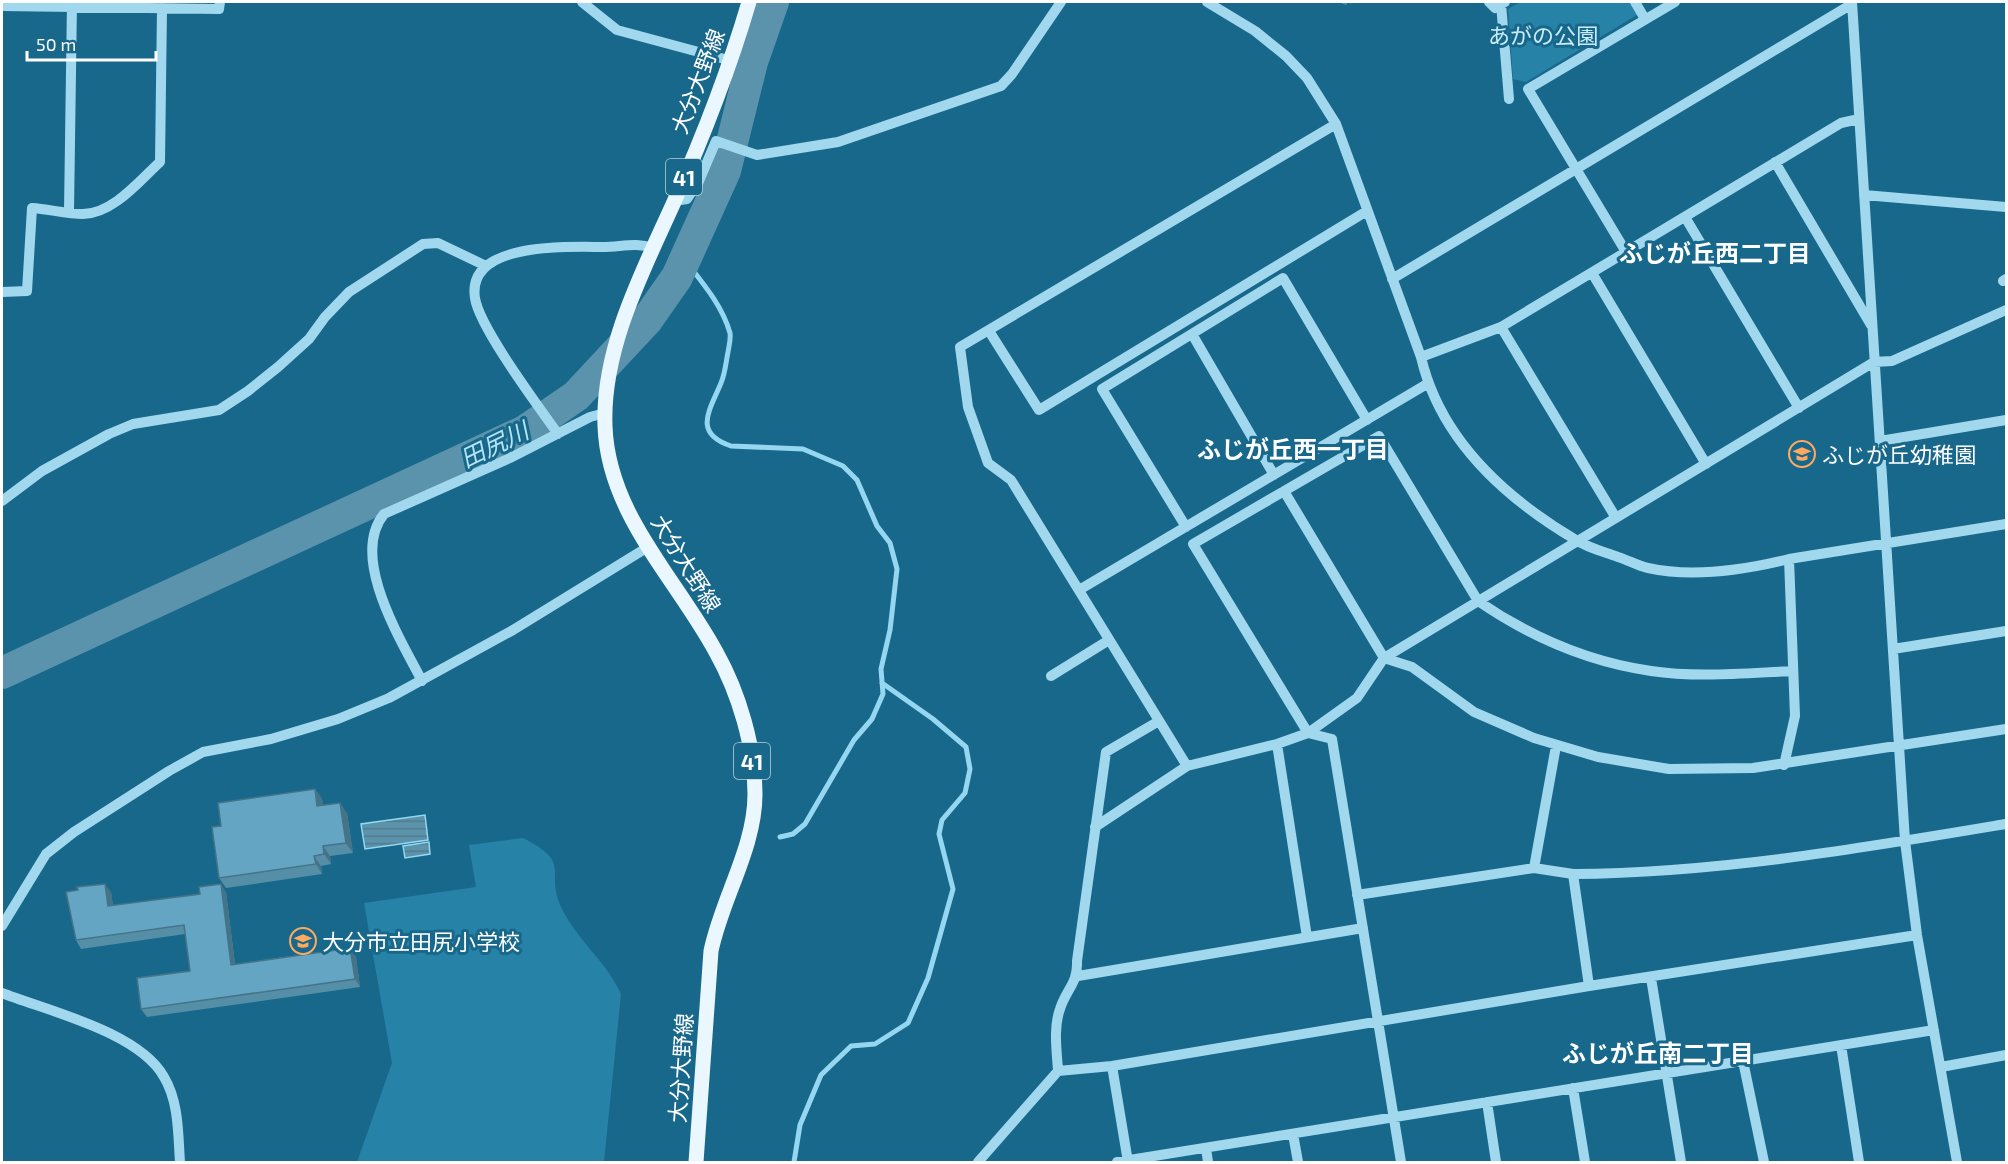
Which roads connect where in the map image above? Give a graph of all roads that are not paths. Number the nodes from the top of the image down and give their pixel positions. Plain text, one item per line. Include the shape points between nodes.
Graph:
1 (220, 2) edge
2 (582, 2) edge
3 (749, 2) edge
4 (1061, 2) edge
5 (1206, 2) edge
6 (1489, 2) edge
7 (1635, 2) edge
8 (1675, 2) edge
9 (1503, 3) edge
10 (1852, 3) edge
11 (72, 4) edge
12 (2, 6) edge
13 (162, 8) junction
14 (1645, 19) junction
15 (732, 61) junction
16 (1509, 99) dead end
17 (1859, 119) junction
18 (1336, 124) junction
19 (1775, 162) junction
20 (1576, 169) junction
21 (1864, 195) junction
22 (674, 201) junction
23 (2007, 207) edge
24 (69, 211) junction
25 (1367, 211) junction
26 (1685, 217) junction
27 (653, 248) junction
28 (1626, 252) junction
29 (486, 266) junction
30 (1592, 273) junction
31 (1392, 279) junction
32 (2, 292) edge
33 (2007, 310) edge
34 (1501, 327) junction
35 (1872, 327) junction
36 (989, 331) junction
37 (1192, 334) junction
38 (1421, 357) junction
39 (1874, 362) junction
40 (1427, 384) junction
41 (1799, 408) junction
42 (605, 413) junction
43 (1367, 420) junction
44 (2007, 420) edge
45 (558, 434) junction
46 (1880, 441) junction
47 (1706, 464) junction
48 (1274, 475) junction
49 (1284, 491) junction
50 (2, 501) edge
51 (1616, 518) junction
52 (2007, 524) edge
53 (1186, 527) junction
54 (1577, 541) junction
55 (1886, 543) junction
56 (648, 547) junction
57 (1789, 559) junction
58 (1078, 590) junction
59 (1478, 601) junction
60 (2007, 631) edge
61 (1109, 640) junction
62 (1893, 649) junction
63 (1384, 658) junction
64 (1793, 671) junction
65 (1051, 676) dead end
66 (422, 681) junction
67 (1159, 721) junction
68 (2007, 729) edge
69 (1308, 734) junction
70 (1277, 744) junction
71 (1556, 746) junction
72 (1899, 747) junction
73 (1784, 765) junction
74 (1187, 766) junction
75 (1095, 827) junction
76 (2006, 827) edge
77 (1905, 841) junction
78 (1534, 868) junction
79 (1573, 874) junction
80 (1357, 895) junction
81 (2, 926) edge
82 (1363, 928) junction
83 (1917, 935) junction
84 (1307, 937) junction
85 (1078, 976) junction
86 (1651, 978) junction
87 (1588, 986) junction
88 (2, 993) edge
89 (1378, 1023) junction
90 (1934, 1030) junction
91 (1841, 1045) junction
92 (2007, 1055) edge
93 (1743, 1061) junction
94 (1112, 1066) junction
95 (1941, 1067) junction
96 (1058, 1071) junction
97 (1666, 1073) junction
98 (1573, 1088) junction
99 (1487, 1102) junction
100 (1394, 1117) junction
101 (1293, 1134) junction
102 (1206, 1148) junction
103 (180, 1162) edge
104 (696, 1162) edge
105 (978, 1162) edge
106 (1124, 1162) edge
107 (1208, 1162) edge
108 (1298, 1162) edge
109 (1401, 1162) edge
110 (1496, 1162) edge
111 (1586, 1162) edge
112 (1682, 1162) edge
113 (1764, 1162) edge
114 (1859, 1162) edge
115 (1957, 1162) edge

1 - 13 street via 219,9
2 - 15 street via 617,30
3 - 15 main road, 大分大野線 / 41
4 - 22 street via 1000,86 838,142 753,154 716,141 687,199
5 - 18 street via 1255,31 1286,56 1307,78
6 - 9 street via 1495,8
7 - 14 street
8 - 14 street
9 - 16 street
10 - 17 street
10 - 20 street
11 - 12 street
11 - 13 street
11 - 24 street
13 - 24 street via 160,162 97,212
14 - 20 street via 1528,89
15 - 22 main road, 大分大野線 / 41
17 - 19 street via 1841,123
17 - 21 street
18 - 25 street
18 - 36 street
19 - 26 street
19 - 35 street
20 - 28 street
20 - 31 street
21 - 23 street
21 - 35 street
22 - 27 main road, 大分大野線 / 41
24 - 32 street via 32,208 27,291
25 - 31 street
25 - 36 street via 1039,410
26 - 28 street
26 - 41 street
27 - 29 street via 640,244 539,247
27 - 42 main road, 大分大野線 / 41 via 615,351
28 - 30 street
29 - 45 street via 477,279 474,296 479,312
29 - 50 street via 438,243 423,244 349,292 279,367 219,410 133,424 42,471
30 - 34 street
30 - 47 street
31 - 38 street
33 - 39 street via 1892,361
34 - 38 street
34 - 51 street
35 - 39 street
36 - 58 street via 960,347 968,407 988,463 1011,480
37 - 43 street via 1283,278
37 - 48 street
37 - 53 street via 1102,389
38 - 40 street
39 - 41 street
39 - 46 street
40 - 43 street
40 - 54 street via 1447,424 1488,475
41 - 47 street
42 - 45 street
42 - 56 main road, 大分大野線 / 41 via 609,463 618,491
43 - 48 street
44 - 46 street
45 - 66 street via 384,514 374,526 372,551 378,582 391,623
46 - 55 street
47 - 51 street
48 - 53 street
49 - 59 street via 1379,436
49 - 63 street
49 - 69 street via 1193,544
51 - 54 street
52 - 55 street
53 - 58 street
54 - 57 street via 1648,568 1694,572 1754,567
54 - 59 street
55 - 57 street
55 - 62 street
56 - 66 street
56 - 104 main road, 大分大野線 / 41 via 727,673 746,736 754,782 749,835 716,926 711,951
57 - 64 street
58 - 61 street
59 - 63 street
59 - 64 street via 1556,645 1608,662 1680,673
60 - 62 street
61 - 65 street
61 - 67 street
62 - 72 street
63 - 69 street via 1357,698
63 - 71 street via 1413,667 1474,712
64 - 73 street via 1794,716
66 - 81 street via 338,719 271,739 203,752 169,771 46,854
67 - 74 street
67 - 75 street via 1106,752
68 - 72 street
69 - 70 street
69 - 80 street via 1332,739
70 - 74 street
70 - 84 street
71 - 73 street via 1669,769
71 - 78 street
72 - 73 street
72 - 77 street
74 - 75 street
75 - 85 street
76 - 77 street
77 - 79 street via 1671,872
77 - 83 street
78 - 79 street
78 - 80 street
79 - 87 street
80 - 82 street
82 - 84 street
82 - 89 street
83 - 86 street
83 - 90 street
84 - 85 street
85 - 96 street via 1059,1009
86 - 87 street
86 - 97 street
87 - 89 street
88 - 103 street via 124,1041 147,1056 164,1076 173,1098
89 - 94 street
89 - 100 street
90 - 91 street
90 - 95 street
91 - 93 street
91 - 114 street
92 - 95 street
93 - 97 street
93 - 113 street
94 - 96 street
94 - 106 street
95 - 115 street
96 - 105 street
97 - 98 street
97 - 112 street
98 - 99 street
98 - 111 street
99 - 100 street
99 - 110 street
100 - 101 street
100 - 109 street
101 - 102 street
101 - 108 street
102 - 106 street
102 - 107 street

